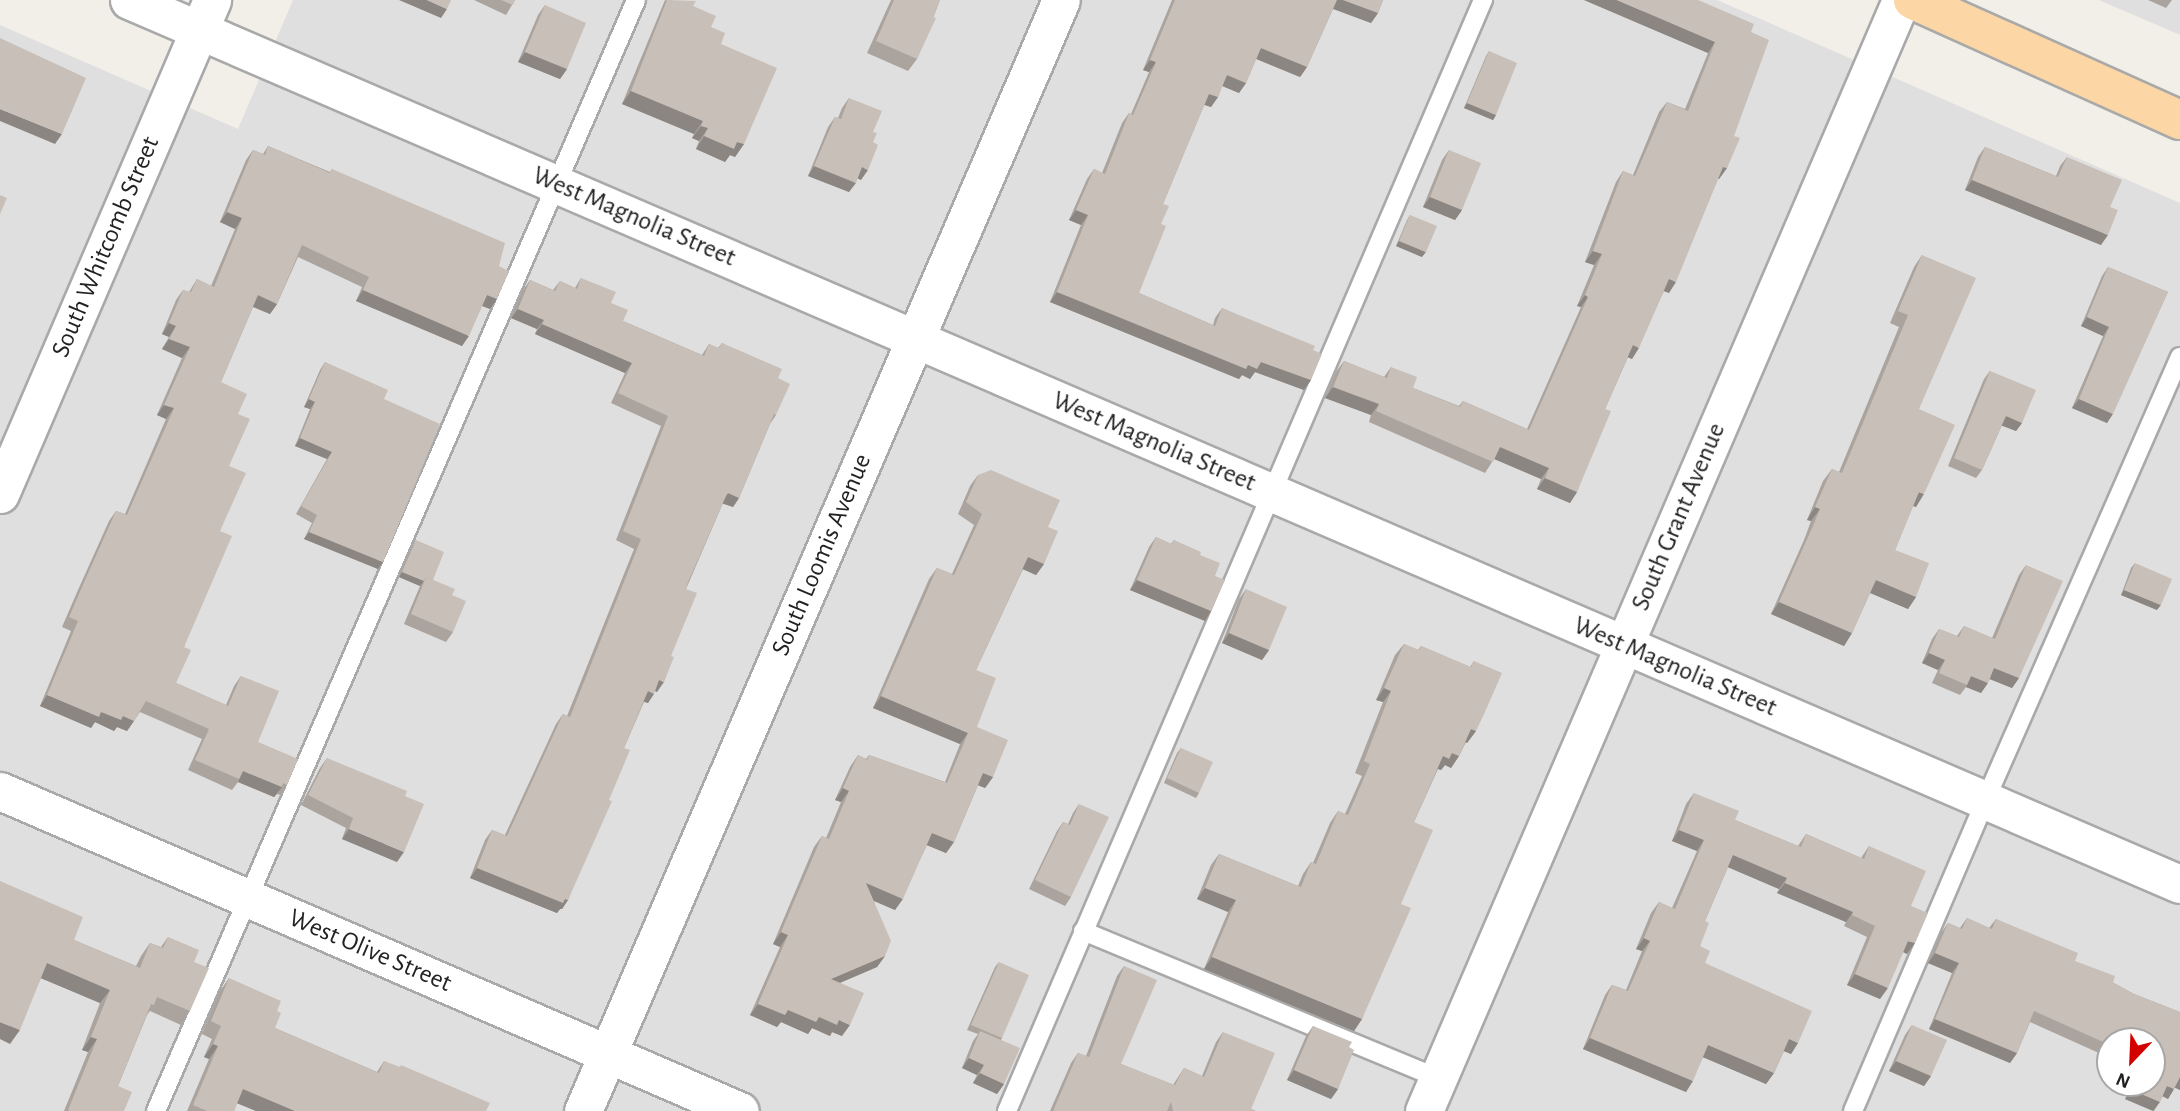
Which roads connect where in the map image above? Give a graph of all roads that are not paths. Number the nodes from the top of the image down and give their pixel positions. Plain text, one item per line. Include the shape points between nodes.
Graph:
1 (129, 0) edge
2 (636, 0) edge
3 (1061, 0) edge
4 (1483, 0) edge
5 (1901, 0) edge
6 (1913, 0) edge
7 (205, 15) edge
8 (2180, 120) edge
9 (558, 185) junction
10 (915, 339) junction
11 (2180, 357) edge
12 (1272, 493) junction
13 (0, 494) edge
14 (1624, 646) junction
15 (0, 791) edge
16 (1985, 801) junction
17 (2180, 884) edge
18 (248, 900) junction
19 (1083, 931) junction
20 (608, 1053) junction
21 (1431, 1095) edge
22 (156, 1111) edge
23 (583, 1111) edge
24 (740, 1111) edge
25 (1007, 1111) edge
26 (1853, 1111) edge

1 - 7 street, West Magnolia Street
2 - 9 lane
3 - 10 street, South Loomis Avenue
4 - 12 lane
5 - 14 street, South Grant Avenue
6 - 8 main road
7 - 9 street, West Magnolia Street
7 - 13 street, South Whitcomb Street
9 - 10 street, West Magnolia Street
9 - 18 lane
10 - 12 street, West Magnolia Street
10 - 20 street, South Loomis Avenue
11 - 16 lane
12 - 14 street, West Magnolia Street
12 - 19 lane
14 - 16 street, West Magnolia Street
14 - 21 street, South Grant Avenue
15 - 18 street, West Olive Street
16 - 17 street, West Magnolia Street
16 - 26 lane
18 - 20 street, West Olive Street
18 - 22 lane
19 - 21 lane
19 - 25 lane
20 - 23 street, South Loomis Avenue
20 - 24 street, West Olive Street

